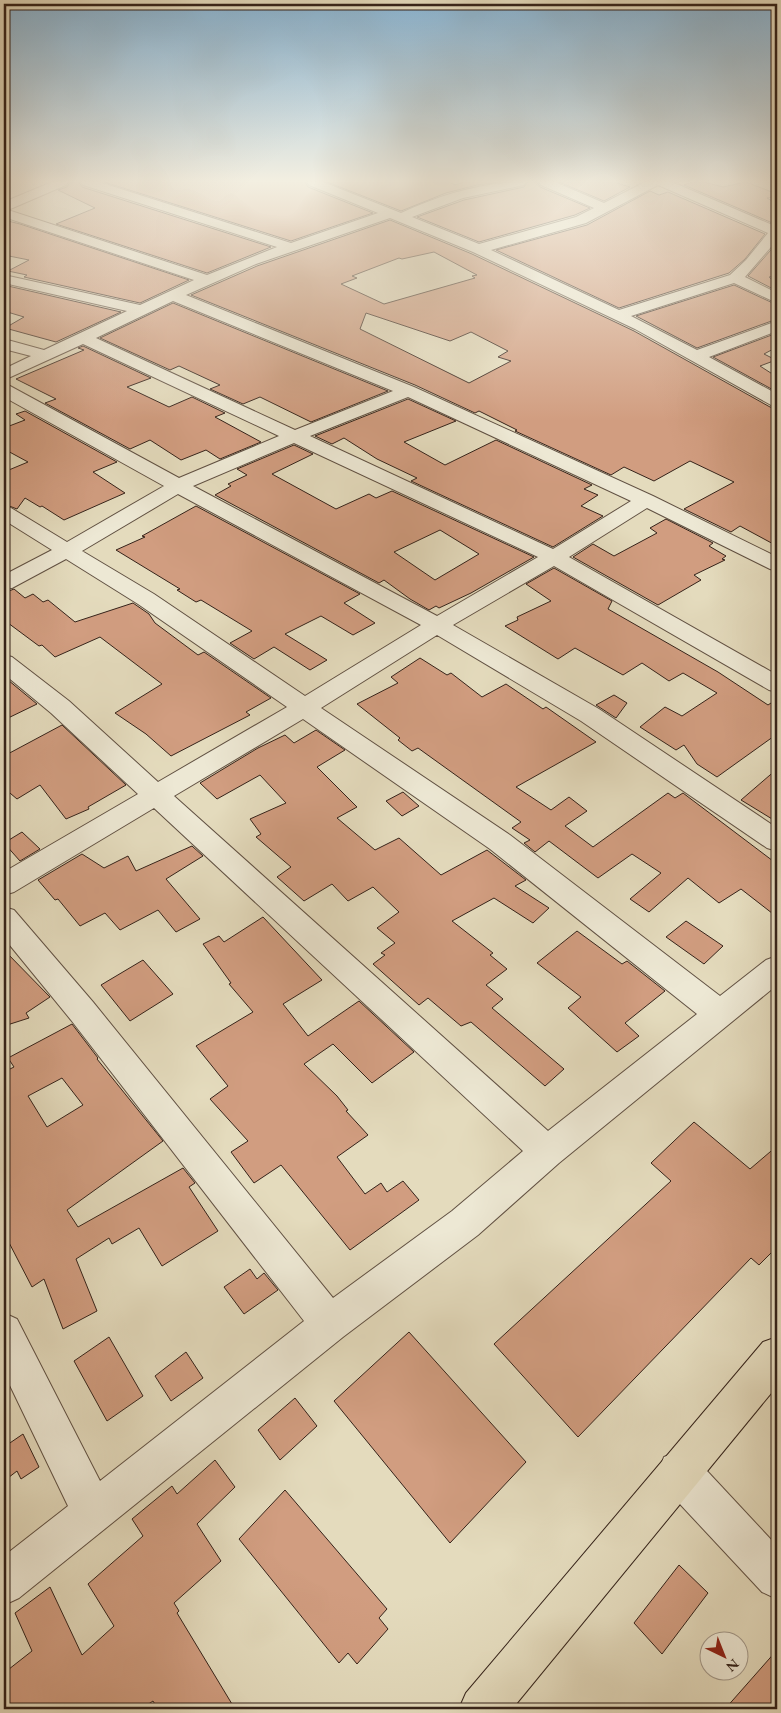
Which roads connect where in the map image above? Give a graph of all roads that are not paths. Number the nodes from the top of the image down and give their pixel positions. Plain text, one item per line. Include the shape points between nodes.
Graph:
1 (153, 262) edge
2 (253, 262) edge
3 (505, 262) edge
4 (752, 262) edge
5 (735, 278) junction
6 (4, 279) edge
7 (208, 280) junction
8 (173, 295) junction
9 (777, 299) edge
10 (143, 310) junction
11 (617, 315) junction
12 (777, 326) edge
13 (84, 338) junction
14 (4, 344) edge
15 (46, 355) junction
16 (697, 356) junction
17 (4, 375) edge
18 (4, 390) edge
19 (408, 391) junction
20 (777, 401) edge
21 (294, 436) junction
22 (178, 486) junction
23 (646, 500) junction
24 (4, 512) edge
25 (68, 550) junction
26 (554, 557) junction
27 (777, 565) edge
28 (4, 582) edge
29 (437, 625) junction
30 (4, 662) edge
31 (777, 685) edge
32 (305, 707) junction
33 (156, 796) junction
34 (777, 841) edge
35 (4, 885) edge
36 (4, 918) edge
37 (777, 968) edge
38 (720, 1014) junction
39 (547, 1152) junction
40 (330, 1324) junction
41 (4, 1332) edge
42 (777, 1356) edge
43 (679, 1472) junction
44 (94, 1512) junction
45 (777, 1577) edge
46 (4, 1583) edge
47 (482, 1709) edge

1 - 7 street
2 - 7 street
3 - 11 street
4 - 5 street
5 - 9 street
5 - 11 street
6 - 10 street
7 - 8 street
8 - 10 street
8 - 19 street
10 - 13 street
11 - 16 street
12 - 16 street
13 - 15 street
13 - 21 street
14 - 15 street
15 - 17 street
16 - 20 street
18 - 22 street
19 - 21 street
19 - 23 street
21 - 22 street
21 - 26 street
22 - 25 street
22 - 29 street
23 - 26 street
23 - 27 street
24 - 25 street
25 - 28 street
25 - 32 street
26 - 29 street
26 - 31 street
29 - 32 street
29 - 34 street via 590,715
30 - 33 street via 60,707
32 - 33 street
32 - 38 street via 500,842
33 - 35 street
33 - 39 street
36 - 40 street via 82,1011
37 - 38 street
38 - 39 street
39 - 40 street via 465,1223
40 - 44 street
41 - 44 street
42 - 43 main road
43 - 45 street
43 - 47 main road
44 - 46 street

